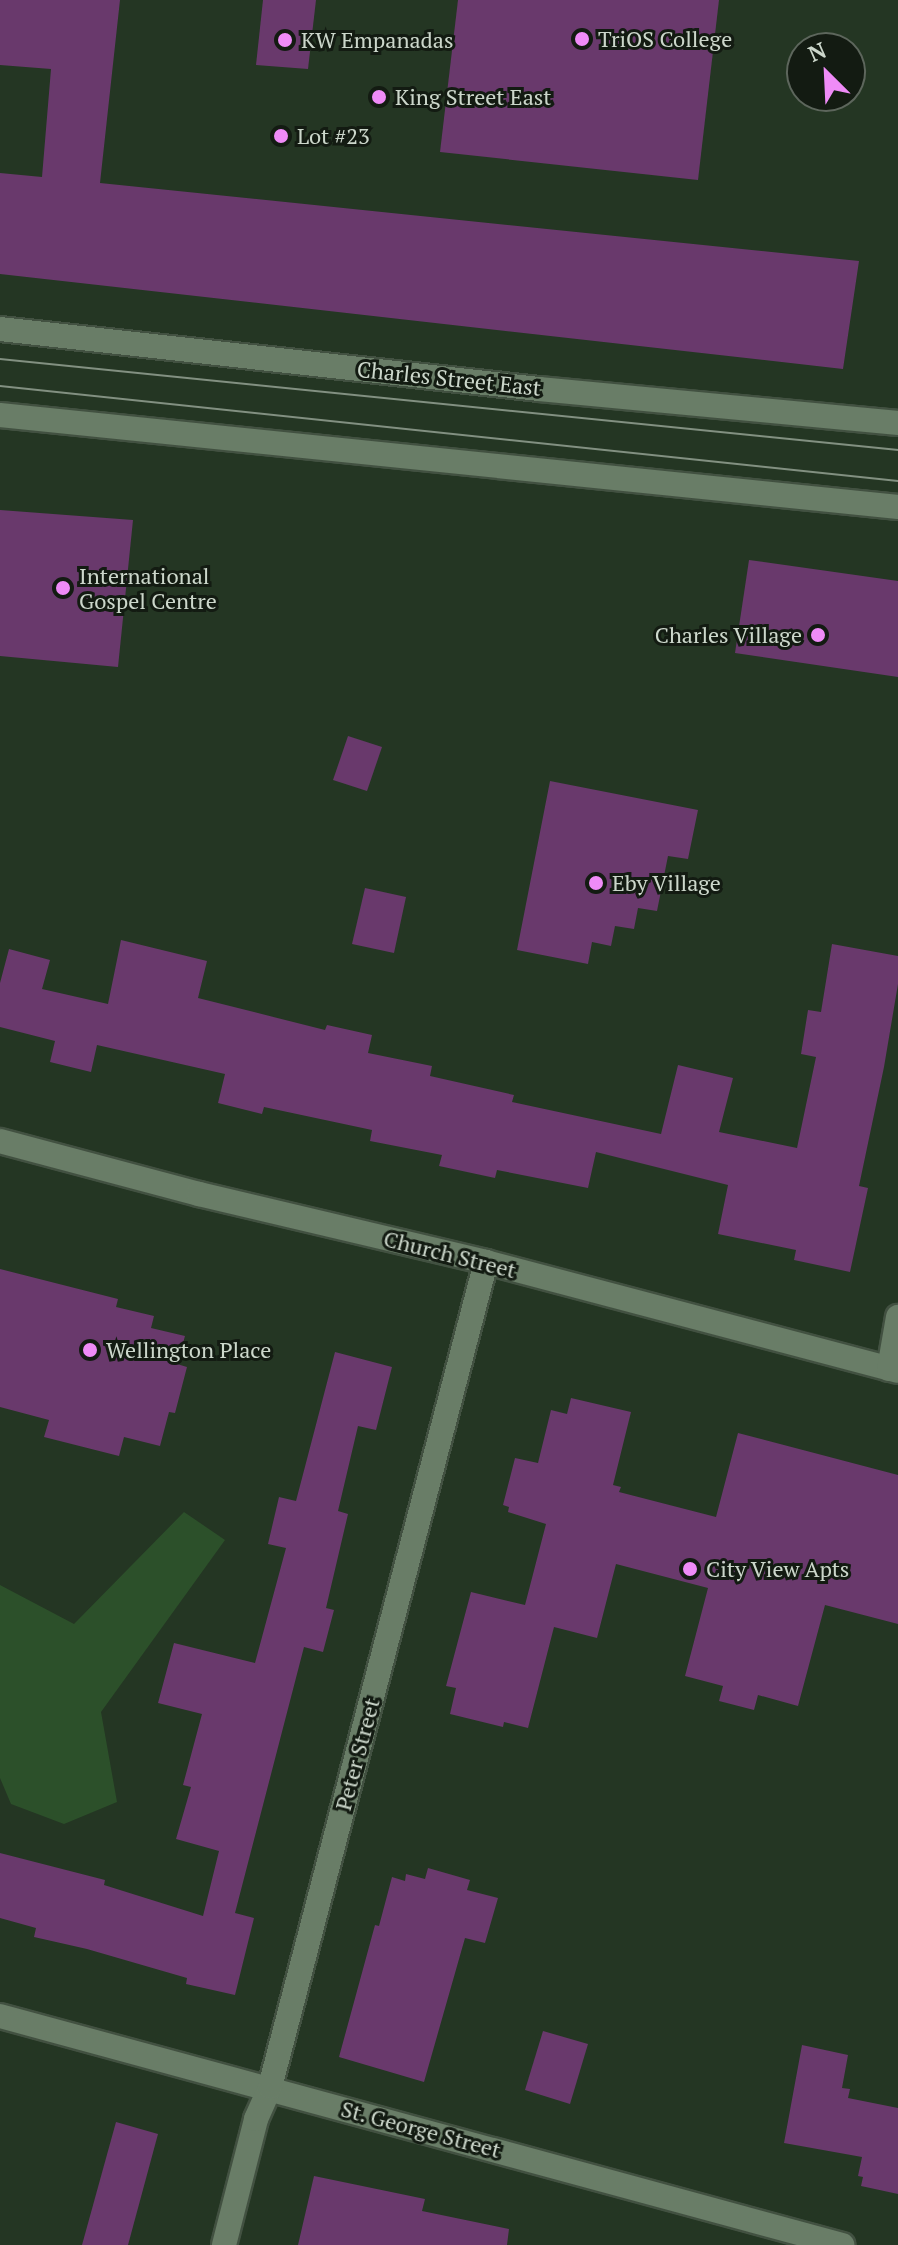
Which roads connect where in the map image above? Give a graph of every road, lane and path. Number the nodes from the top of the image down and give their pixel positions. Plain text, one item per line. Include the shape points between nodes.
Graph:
1 (0, 329) edge
2 (0, 415) edge
3 (898, 423) edge
4 (898, 507) edge
5 (0, 1141) edge
6 (486, 1262) junction
7 (898, 1317) edge
8 (894, 1370) edge
9 (0, 2016) edge
10 (270, 2087) junction
11 (224, 2245) edge
12 (842, 2245) edge

1 - 3 street, Charles Street East
2 - 4 street
5 - 6 street, Church Street
6 - 8 street, Church Street
6 - 10 street, Peter Street
7 - 8 street
9 - 10 street, St. George Street
10 - 11 street, Peter Street via 256,2119
10 - 12 street, St. George Street

